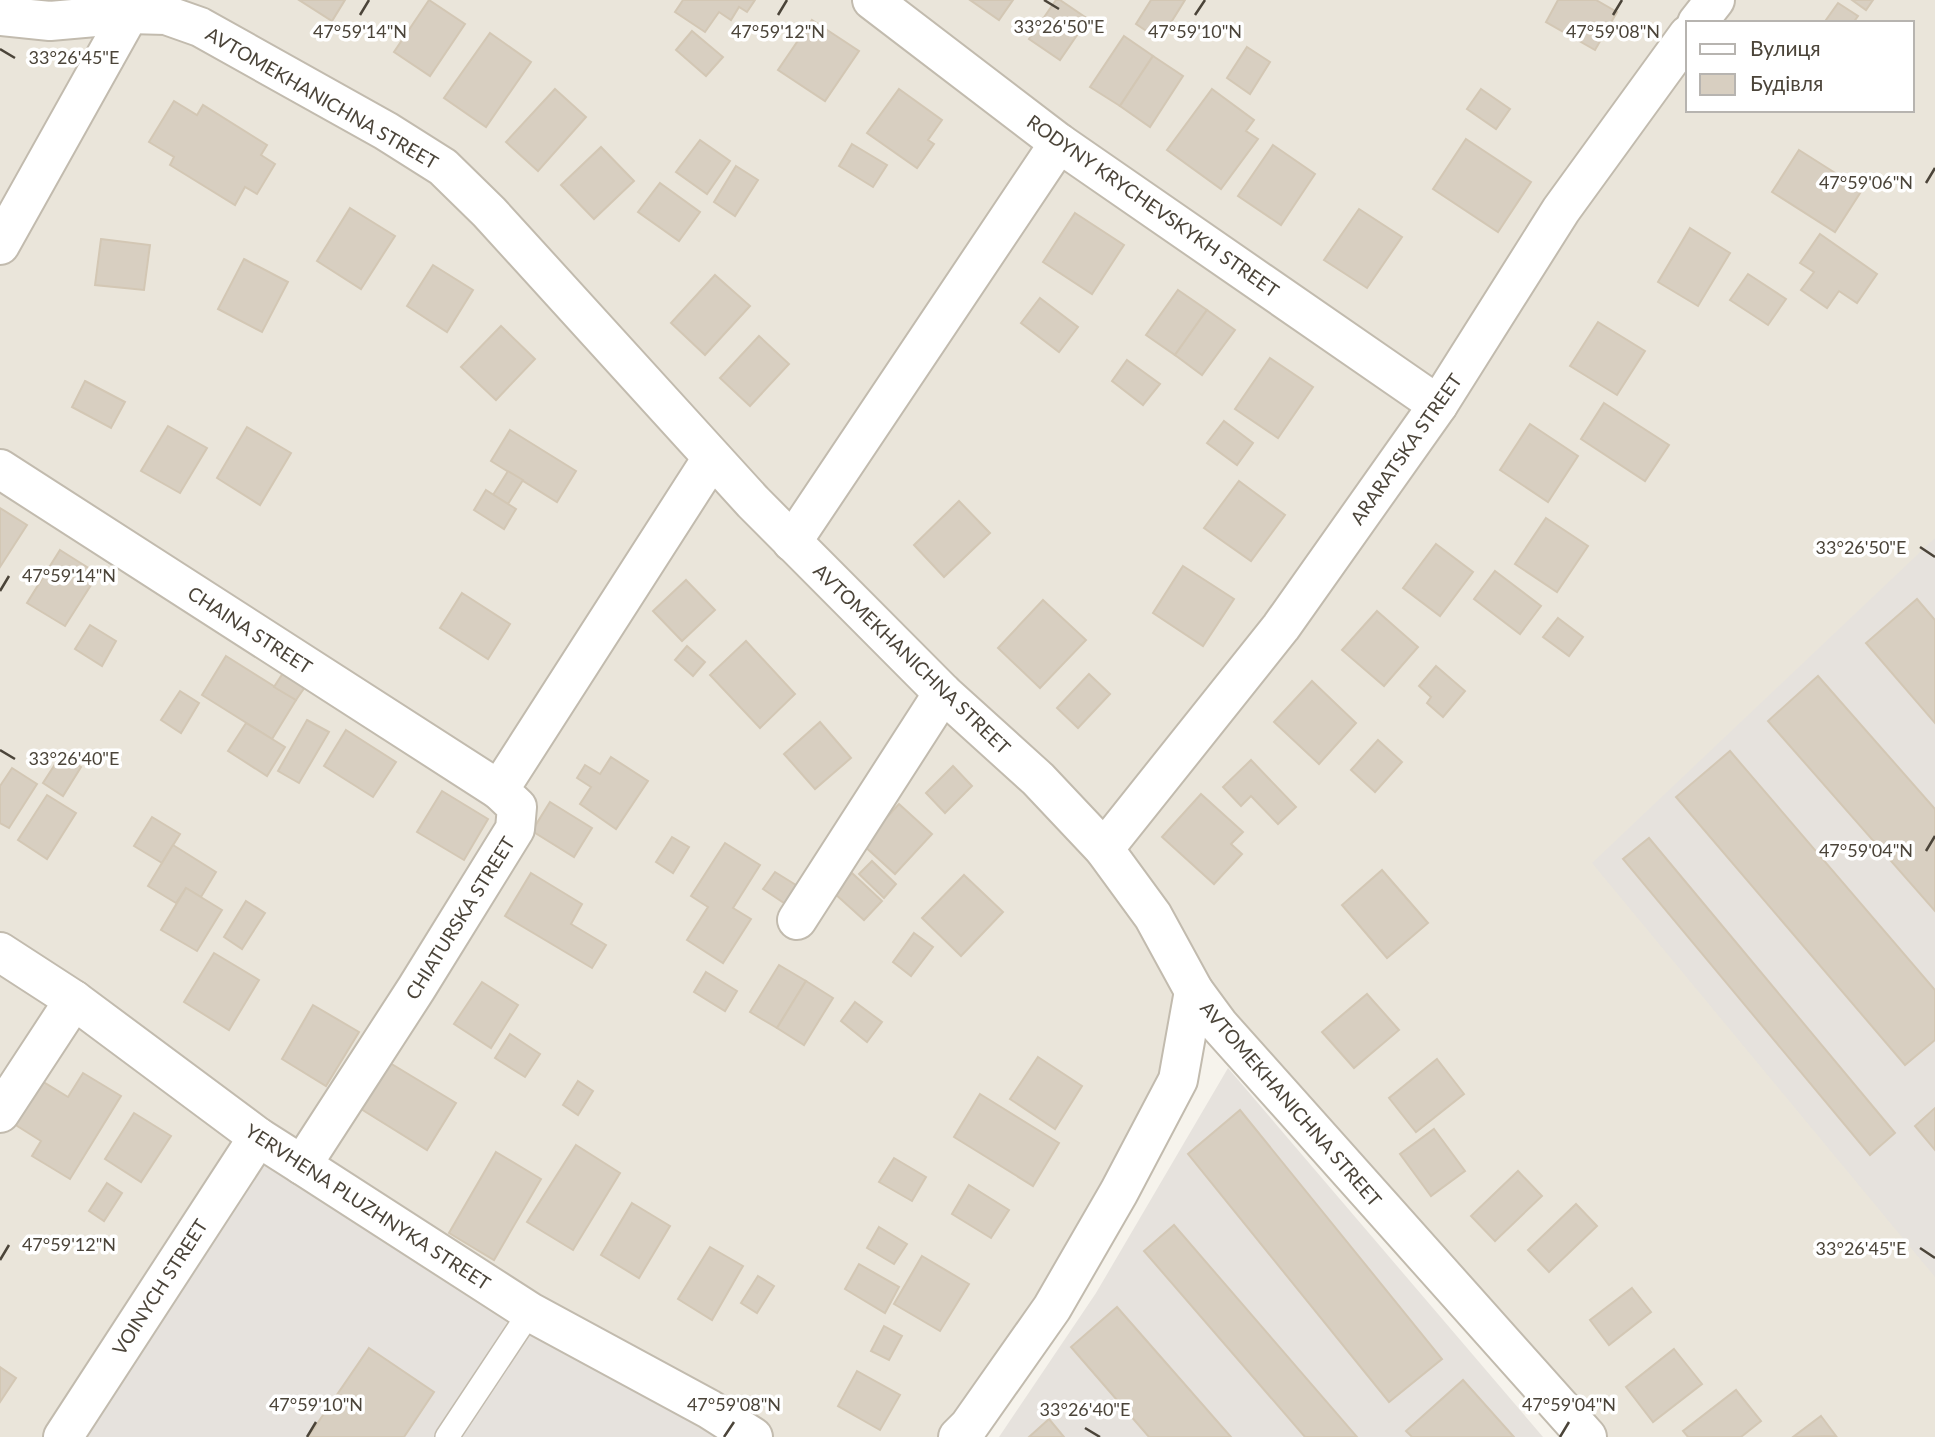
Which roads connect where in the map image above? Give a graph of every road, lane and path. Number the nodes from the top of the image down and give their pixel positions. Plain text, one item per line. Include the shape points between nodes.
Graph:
1 (872, 0) edge
2 (1715, 0) edge
3 (133, 7) edge
4 (0, 16) edge
5 (1699, 21) edge
6 (1686, 38) edge
7 (1059, 143) junction
8 (0, 245) edge
9 (1438, 405) junction
10 (712, 458) junction
11 (0, 469) edge
12 (792, 542) junction
13 (943, 693) junction
14 (499, 790) junction
15 (1104, 849) junction
16 (797, 920) dead end
17 (0, 951) edge
18 (1194, 991) junction
19 (74, 1000) junction
20 (0, 1113) edge
21 (258, 1136) junction
22 (302, 1165) junction
23 (530, 1312) junction
24 (62, 1437) edge
25 (447, 1437) edge
26 (753, 1437) edge
27 (958, 1437) edge
28 (1587, 1437) edge

1 - 7 street, RODYNY KRYCHEVSKYKH STREET
2 - 5 street
3 - 4 street, AVTOMEKHANICHNA STREET via 50,21
3 - 8 street
3 - 10 street, AVTOMEKHANICHNA STREET via 200,27 443,167
6 - 9 street, ARARATSKA STREET via 1561,210
7 - 9 street, RODYNY KRYCHEVSKYKH STREET
7 - 12 street
9 - 15 street, ARARATSKA STREET via 1281,627
10 - 12 street, AVTOMEKHANICHNA STREET
10 - 14 street
11 - 14 street, CHAINA STREET
12 - 13 street, AVTOMEKHANICHNA STREET
13 - 15 street, AVTOMEKHANICHNA STREET via 1038,779
13 - 16 street
14 - 22 street, CHIATURSKA STREET via 517,807 515,829
15 - 18 street, AVTOMEKHANICHNA STREET via 1153,916
17 - 19 street, YERVHENA PLUZHNYKA STREET
18 - 27 street via 1178,1080 1119,1192 1052,1308
18 - 28 street, AVTOMEKHANICHNA STREET via 1219,1025
19 - 20 street
19 - 21 street, YERVHENA PLUZHNYKA STREET
21 - 22 street, YERVHENA PLUZHNYKA STREET
21 - 24 street, VOINYCH STREET
22 - 23 street, YERVHENA PLUZHNYKA STREET
23 - 25 lane
23 - 26 street, YERVHENA PLUZHNYKA STREET

